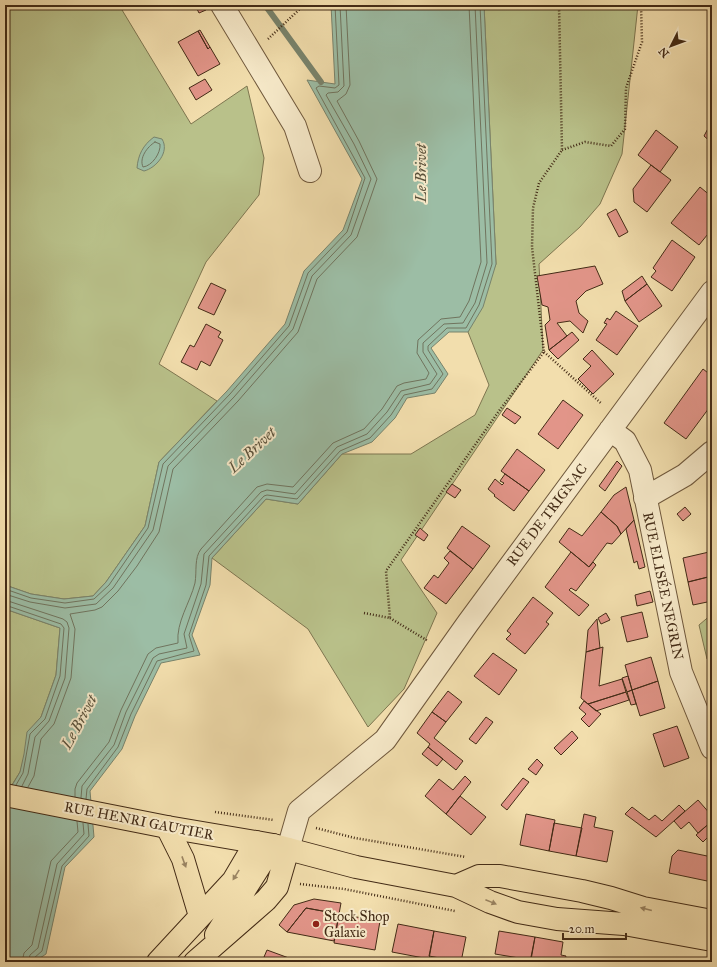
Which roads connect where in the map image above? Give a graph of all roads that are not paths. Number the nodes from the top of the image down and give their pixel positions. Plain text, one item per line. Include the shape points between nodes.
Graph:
1 (222, 5) edge
2 (310, 172) dead end
3 (712, 292) edge
4 (610, 430) junction
5 (712, 452) edge
6 (645, 498) junction
7 (712, 748) edge
8 (5, 795) edge
9 (167, 827) junction
10 (272, 845) junction
11 (456, 886) junction
12 (200, 916) junction
13 (712, 921) edge
14 (712, 940) edge
15 (199, 959) edge
16 (158, 962) edge

1 - 2 street via 296,126
3 - 4 street, RUE DE TRIGNAC
4 - 6 street, RUE ELISÉE NEGRIN via 626,441 640,470
4 - 10 street, RUE DE TRIGNAC via 385,740 299,811 296,823
5 - 6 street via 685,475
6 - 7 street, RUE ELISÉE NEGRIN via 681,672
8 - 9 main road, RUE HENRI GAUTIER
9 - 10 main road, RUE HENRI GAUTIER
9 -> 12 main road via 183,859
10 - 11 main road, RUE HENRI GAUTIER via 356,867
10 -> 12 main road
10 - 15 main road
10 - 15 main road via 279,881 277,887 266,900
13 -> 11 main road via 642,908 582,891 500,876 479,876
11 -> 14 main road, RUE HENRI GAUTIER via 518,912 557,919 624,924
12 - 16 main road

